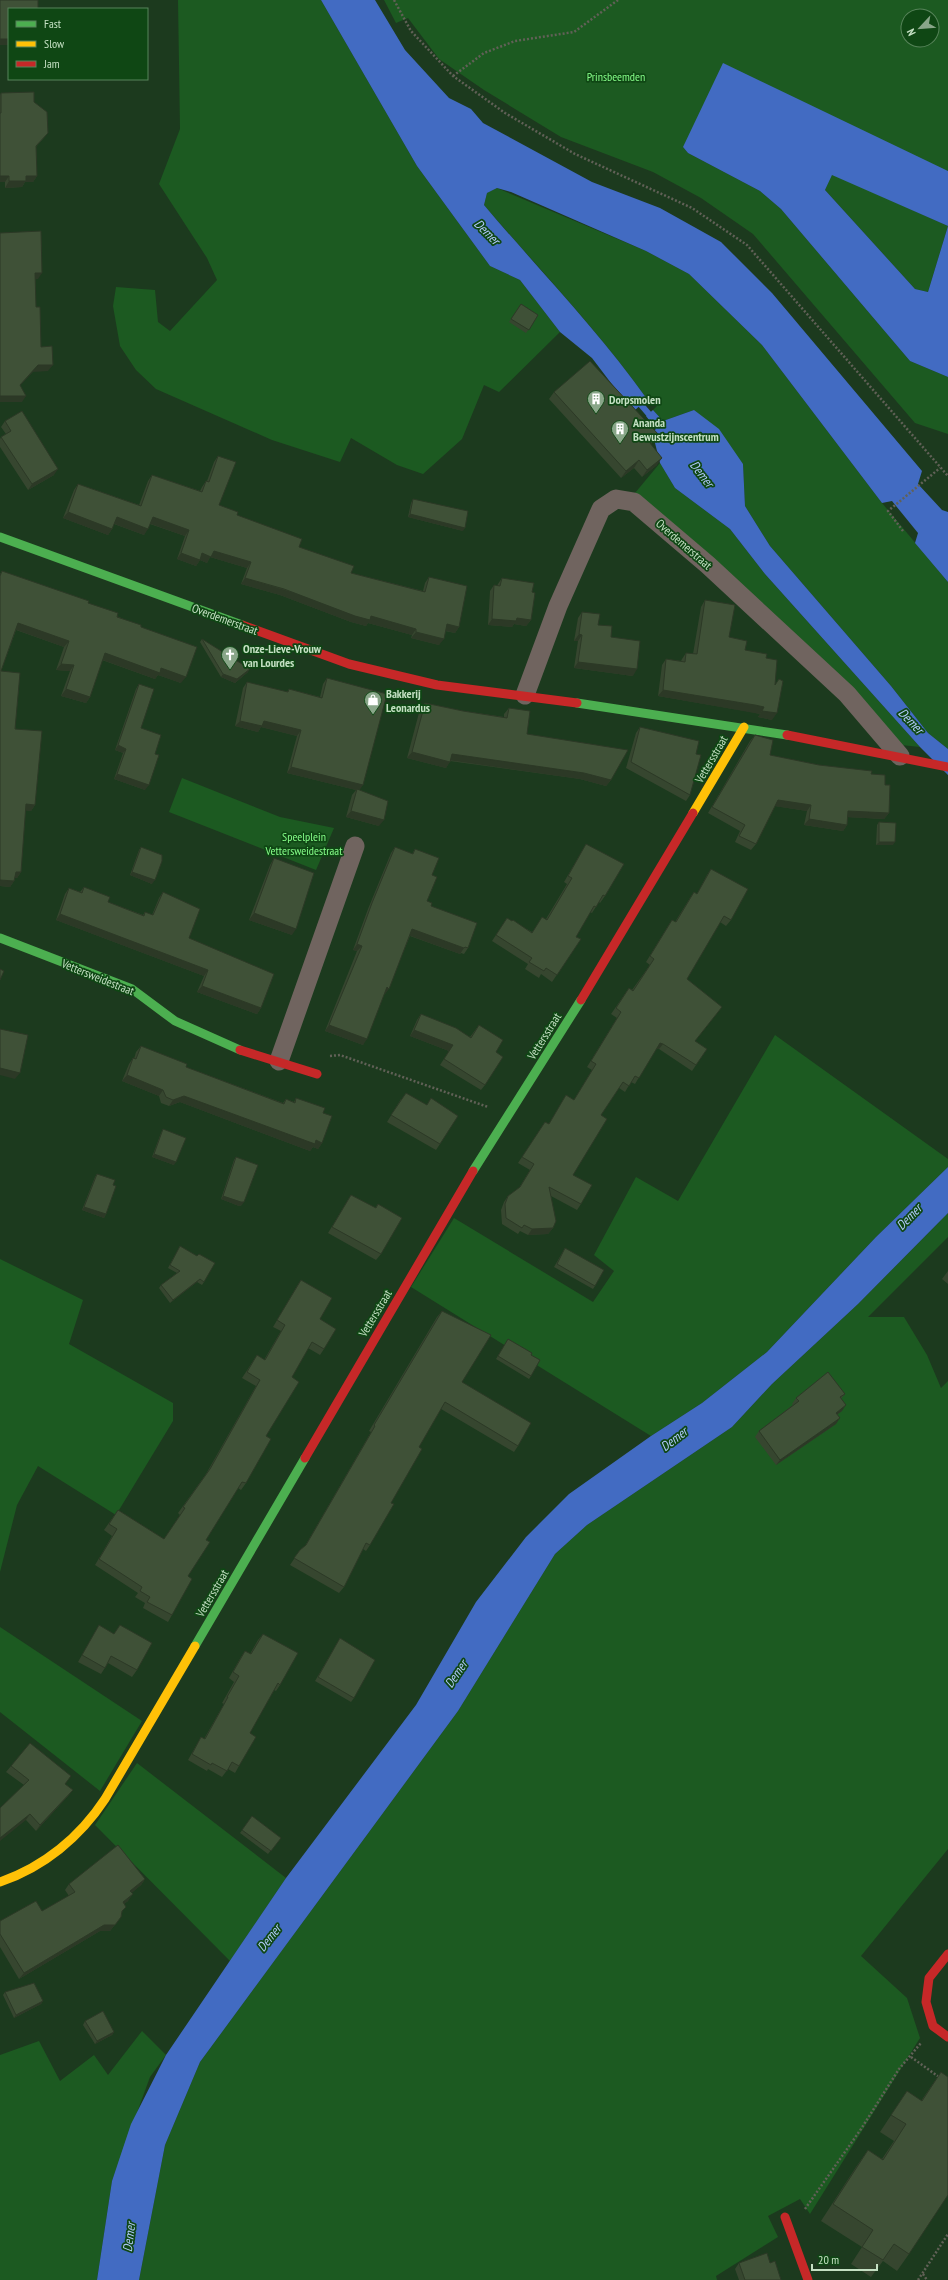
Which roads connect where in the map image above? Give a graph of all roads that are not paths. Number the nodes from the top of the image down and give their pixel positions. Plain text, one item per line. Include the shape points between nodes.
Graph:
1 (0, 537) edge
2 (525, 695) junction
3 (744, 727) junction
4 (900, 756) junction
5 (948, 767) edge
6 (355, 846) dead end
7 (0, 938) edge
8 (279, 1061) junction
9 (317, 1074) road end
10 (0, 1882) edge
11 (948, 1954) edge
12 (948, 2037) edge
13 (785, 2217) dead end
14 (808, 2280) edge

1 - 2 street, Overdemerstraat via 349,664 437,685
2 - 3 street, Overdemerstraat
2 - 4 street, Overdemerstraat via 558,606 600,509 616,499 634,502 708,565 847,694
3 - 4 street, Overdemerstraat
3 - 10 street, Vettersstraat via 609,956 480,1159 105,1799 86,1826 54,1853
4 - 5 street, Overdemerstraat
6 - 8 street
7 - 8 street, Vettersweidestraat via 132,989 175,1021 246,1052
8 - 9 street, Vettersweidestraat
11 - 12 street via 929,1978 926,2002 933,2026
13 - 14 street

